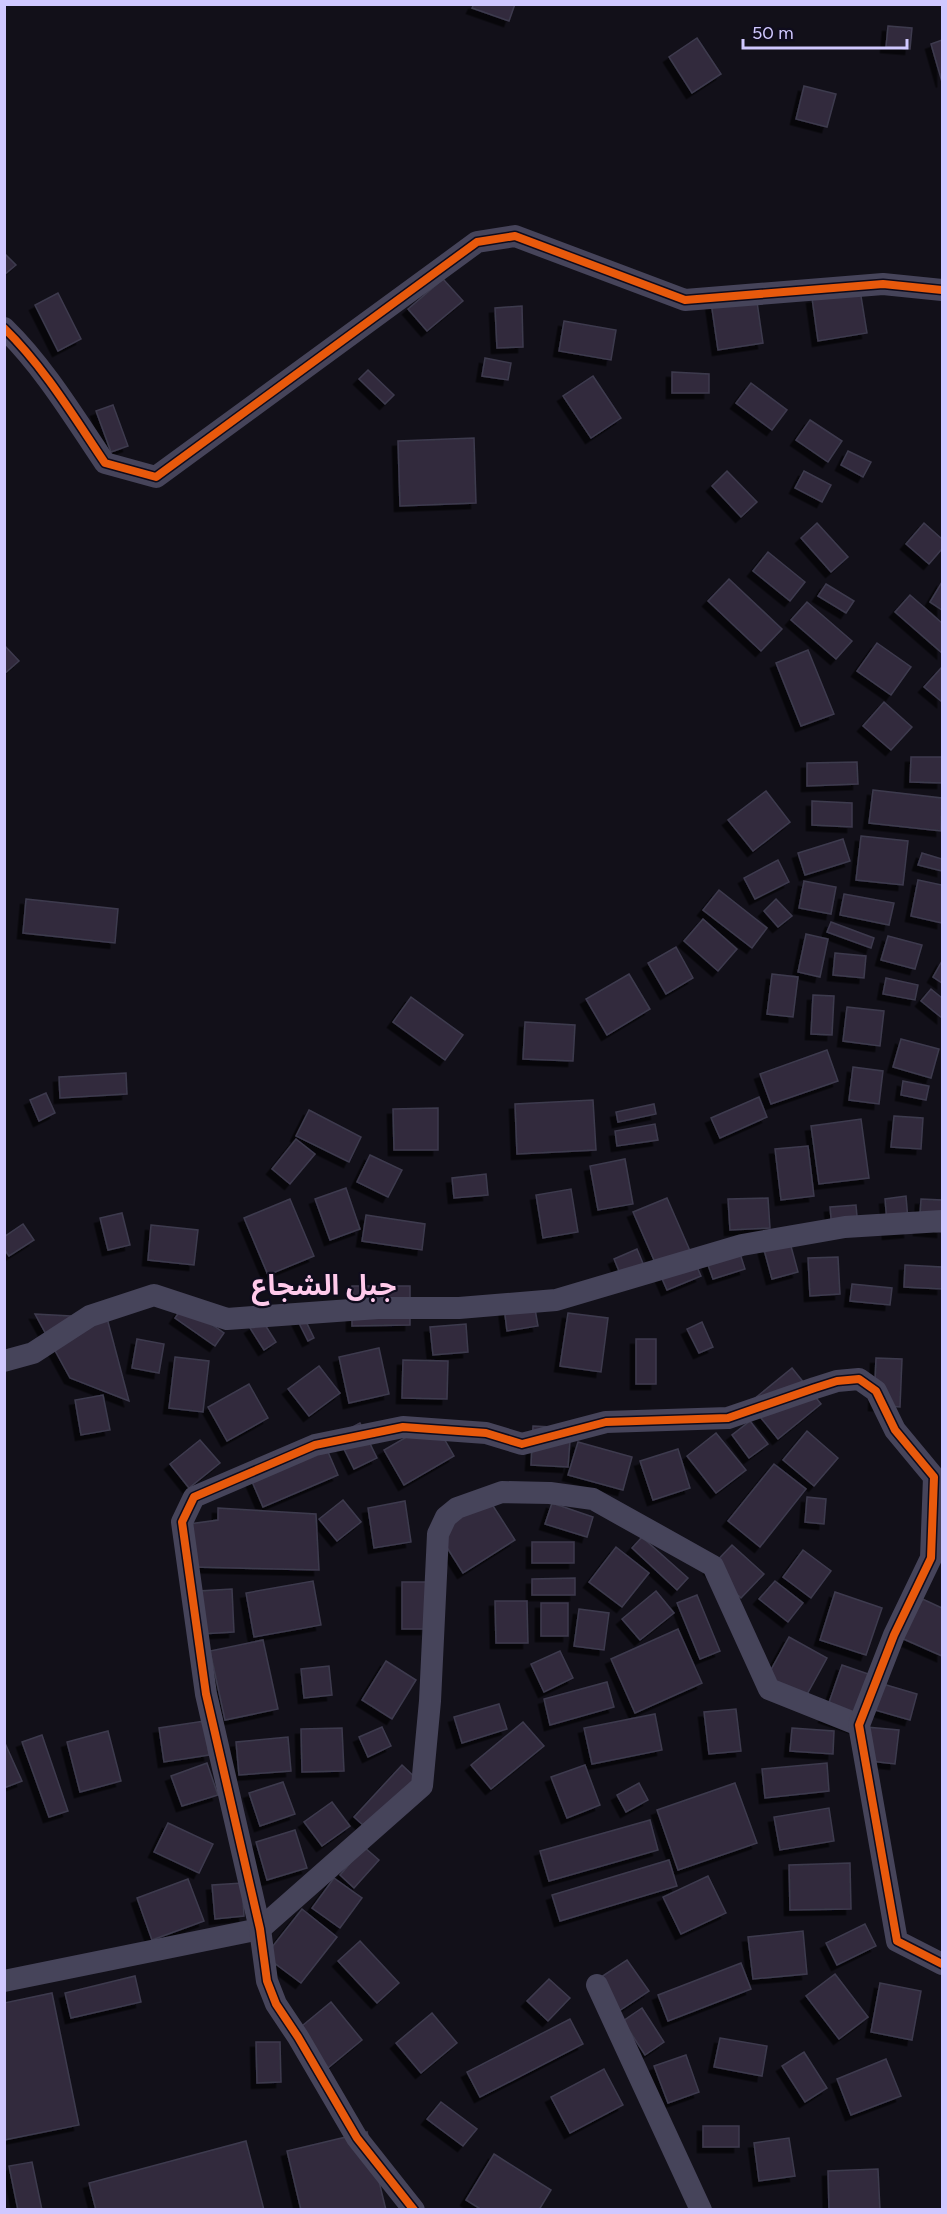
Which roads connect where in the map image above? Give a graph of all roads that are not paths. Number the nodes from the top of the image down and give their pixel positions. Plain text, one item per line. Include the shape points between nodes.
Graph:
1 (942, 290) edge
2 (4, 328) edge
3 (942, 1221) edge
4 (4, 1361) edge
5 (938, 1477) edge
6 (858, 1725) junction
7 (260, 1929) junction
8 (942, 1964) edge
9 (4, 1981) edge
10 (597, 1985) dead end
11 (414, 2210) edge
12 (701, 2210) edge

1 - 2 street via 883,284 685,300 515,236 477,242 156,477 105,464 19,342
3 - 4 street via 845,1227 742,1245 556,1300 227,1319 154,1295 90,1317 33,1353
5 - 6 street via 932,1558 894,1635
5 - 7 street via 895,1430 876,1391 859,1378 826,1384 728,1418 606,1422 522,1444 486,1433 403,1427 315,1445 194,1497 182,1522 207,1694
6 - 7 street via 769,1689 713,1566 592,1498 502,1492 456,1508 446,1517 438,1534 422,1786
6 - 8 street via 897,1941
7 - 9 street
7 - 11 street via 267,1981 276,2004 357,2138
10 - 12 street

